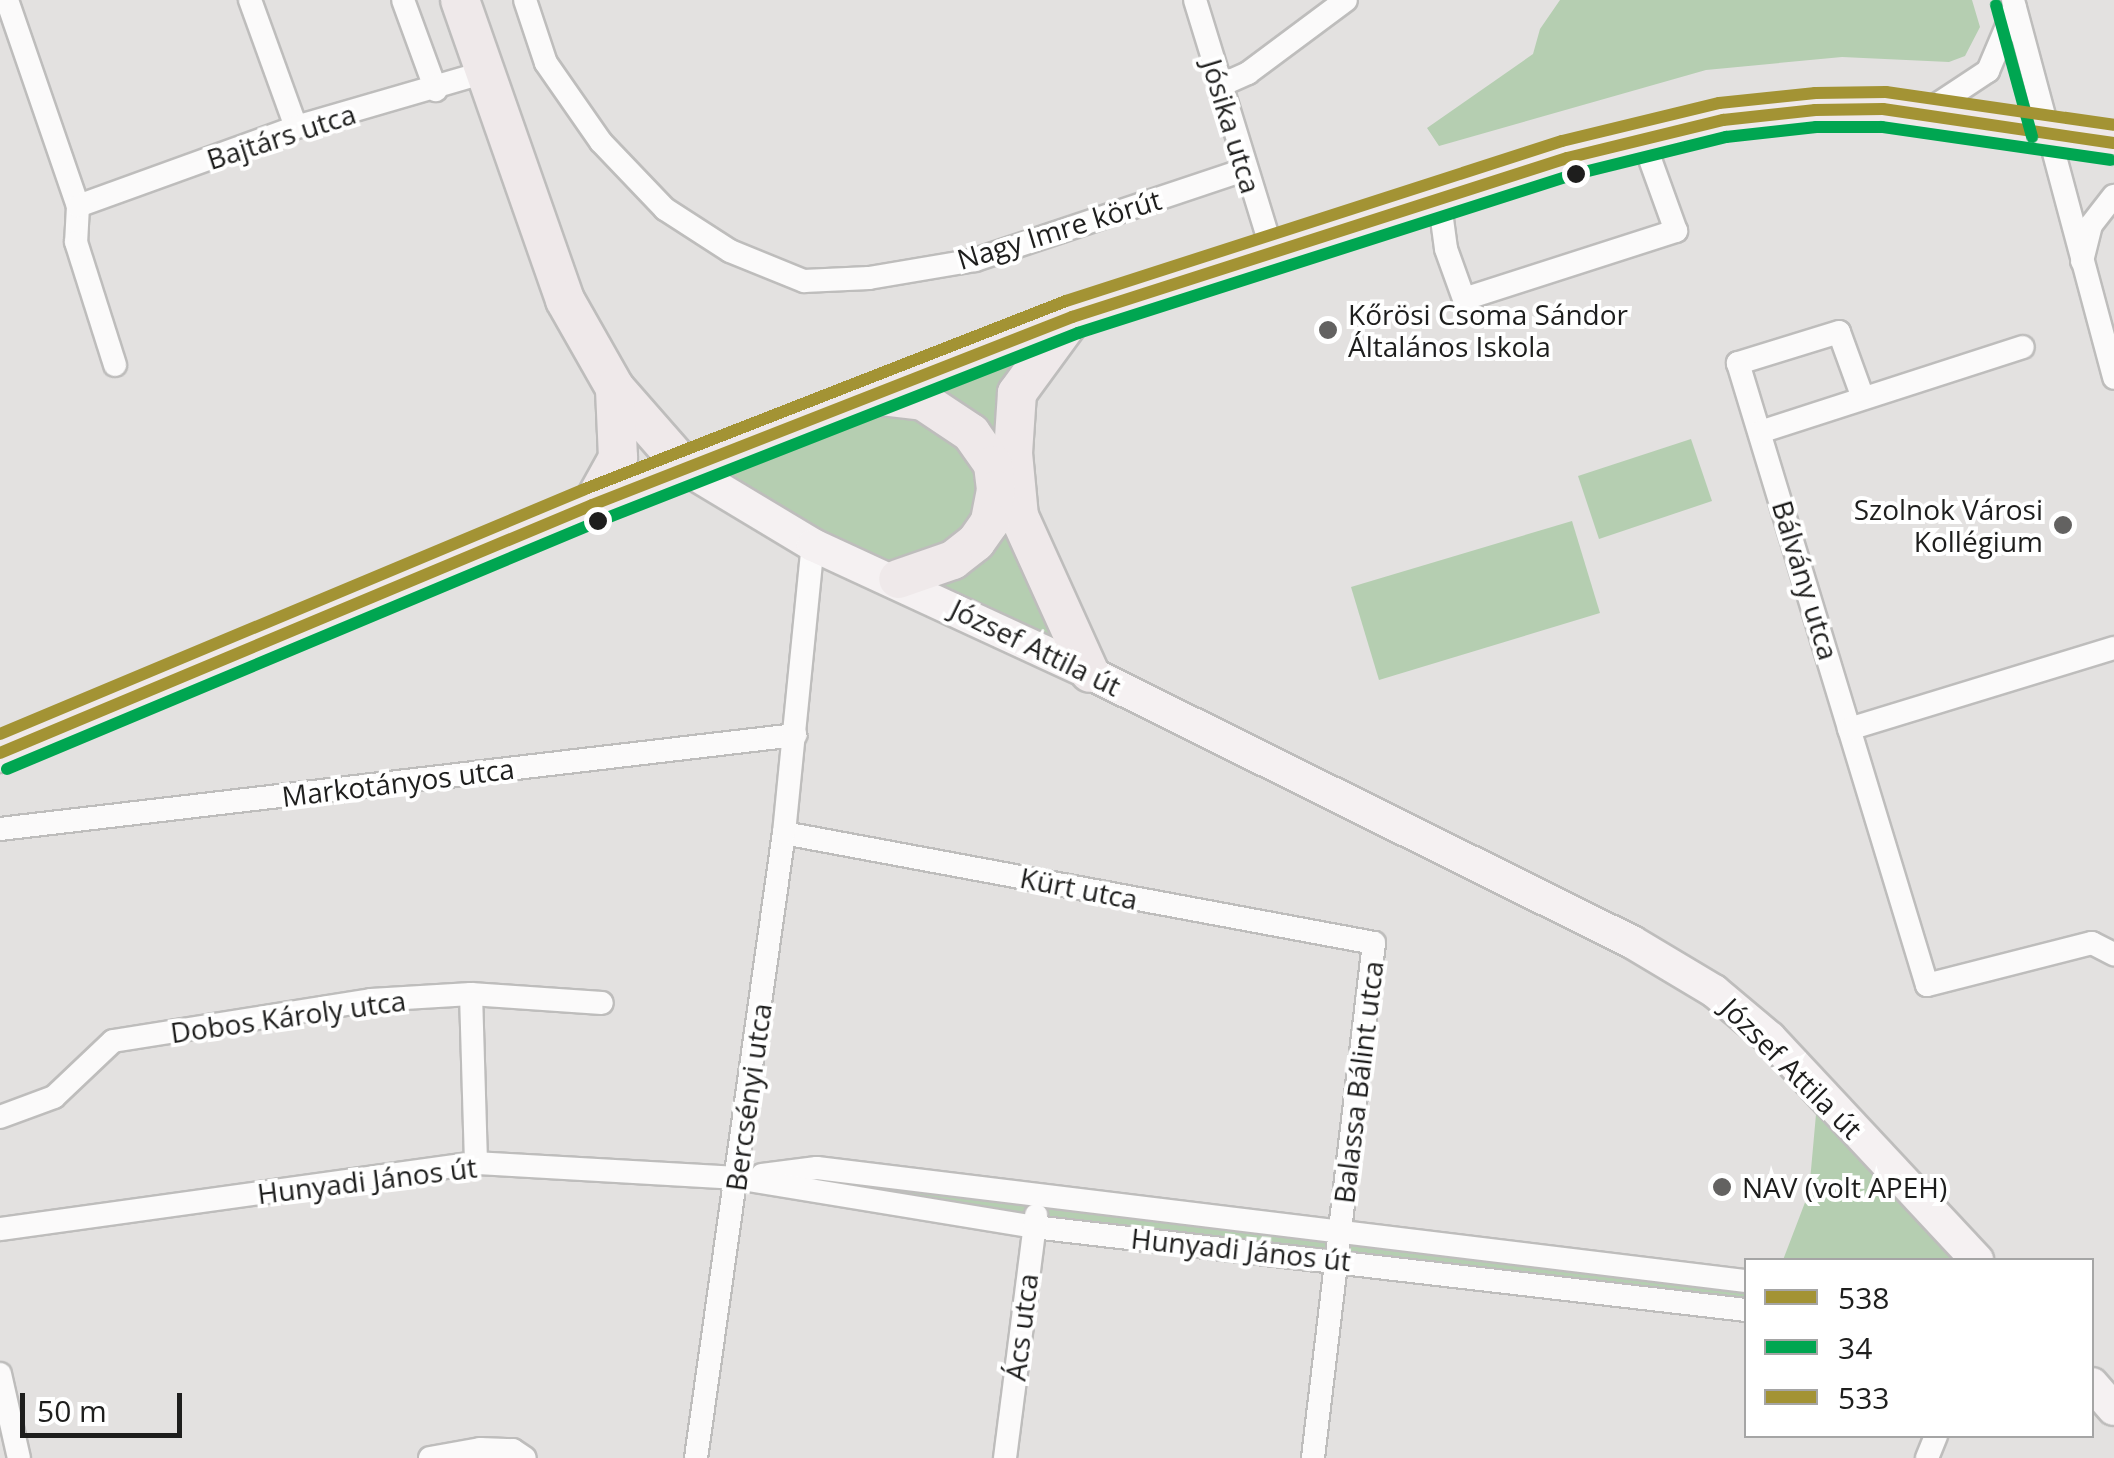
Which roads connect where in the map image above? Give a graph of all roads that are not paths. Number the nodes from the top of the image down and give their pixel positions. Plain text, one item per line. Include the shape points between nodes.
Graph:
1 (7, 0) edge
2 (250, 0) edge
3 (404, 0) edge
4 (460, 0) edge
5 (525, 0) edge
6 (1195, 0) edge
7 (1346, 0) edge
8 (2014, 4) edge
9 (485, 72) junction
10 (1219, 86) junction
11 (436, 90) junction
12 (1923, 114) junction
13 (296, 128) junction
14 (2049, 132) junction
15 (1643, 140) junction
16 (2114, 144) edge
17 (1244, 170) junction
18 (2114, 196) edge
19 (1439, 198) junction
20 (78, 206) junction
21 (1272, 252) junction
22 (2082, 264) junction
23 (1072, 318) junction
24 (2023, 347) dead end
25 (115, 366) dead end
26 (2114, 378) edge
27 (615, 388) junction
28 (878, 396) junction
29 (1863, 398) junction
30 (1760, 432) junction
31 (686, 468) junction
32 (592, 505) junction
33 (813, 545) junction
34 (898, 579) junction
35 (2114, 648) edge
36 (1090, 674) junction
37 (1849, 729) junction
38 (795, 735) junction
39 (0, 754) edge
40 (0, 829) edge
41 (784, 833) junction
42 (1374, 944) joint
43 (2114, 954) edge
44 (470, 994) junction
45 (602, 1002) dead end
46 (0, 1116) edge
47 (476, 1163) junction
48 (736, 1178) junction
49 (1038, 1196) junction
50 (1034, 1228) junction
51 (0, 1229) edge
52 (1341, 1231) junction
53 (1968, 1257) edge
54 (1337, 1258) junction
55 (1744, 1281) edge
56 (1744, 1310) edge
57 (0, 1374) edge
58 (2094, 1386) edge
59 (2114, 1408) edge
60 (19, 1458) edge
61 (430, 1458) edge
62 (525, 1458) edge
63 (696, 1458) edge
64 (1006, 1458) edge
65 (1312, 1458) edge

1 - 20 street
2 - 13 street
3 - 11 street
4 - 9 main road
5 - 17 street, Nagy Imre körút via 546,64 601,142 665,209 730,251 804,281 974,260
6 - 10 street, Jósika utca
7 - 10 street
8 - 12 street via 1988,71
8 - 14 street
9 - 11 street, Bajtárs utca
9 - 27 main road via 566,300
10 - 17 street, Jósika utca
11 - 13 street, Bajtárs utca
12 - 14 main road
12 - 15 main road via 1815,110 1724,120
13 - 20 street, Bajtárs utca
14 - 16 main road
14 - 22 street
15 - 19 main road
15 - 19 street via 1676,232 1464,300 1446,249
17 - 21 street, Jósika utca
18 - 22 street via 2091,225
19 - 21 main road
20 - 25 street via 76,242
21 - 23 main road
22 - 26 street
23 - 28 main road
23 - 36 main road via 1017,393 1013,453 1019,516
24 - 29 street
27 - 31 main road
27 - 32 main road via 618,458
28 - 31 main road
28 - 34 main road via 923,401 958,422 984,448 996,490 990,522 976,542 953,560
29 - 30 street
29 - 30 street, Bálvány utca via 1839,332 1738,363
30 - 37 street, Bálvány utca
31 - 32 main road
31 - 33 street, József Attila út
32 - 39 main road
33 - 34 street, József Attila út
33 - 38 street, Bercsényi utca
34 - 36 street, József Attila út
35 - 37 street
36 - 53 street, József Attila út via 1632,942 1714,990 1770,1038
37 - 43 street, Bálvány utca via 1927,984 2092,944
38 - 40 street, Markotányos utca
38 - 41 street, Bercsényi utca
41 - 42 street, Kürt utca
41 - 48 street, Bercsényi utca
42 - 52 street, Balassa Bálint utca
44 - 45 street, Dobos Károly utca
44 - 46 street, Dobos Károly utca via 371,1000 114,1041 54,1097
44 - 47 street
47 - 48 street, Hunyadi János út
47 - 51 street, Hunyadi János út
48 - 49 street, Hunyadi János út via 817,1168
48 - 50 street, Hunyadi János út
48 - 63 street, Bercsényi utca
49 - 50 street, Ács utca
49 - 52 street, Hunyadi János út
50 - 54 street, Hunyadi János út
50 - 64 street, Ács utca
52 - 54 street, Balassa Bálint utca
52 - 55 street, Hunyadi János út
54 - 56 street, Hunyadi János út
54 - 65 street, Balassa Bálint utca
57 - 60 street
58 - 59 street
61 - 62 street via 480,1449 513,1450

